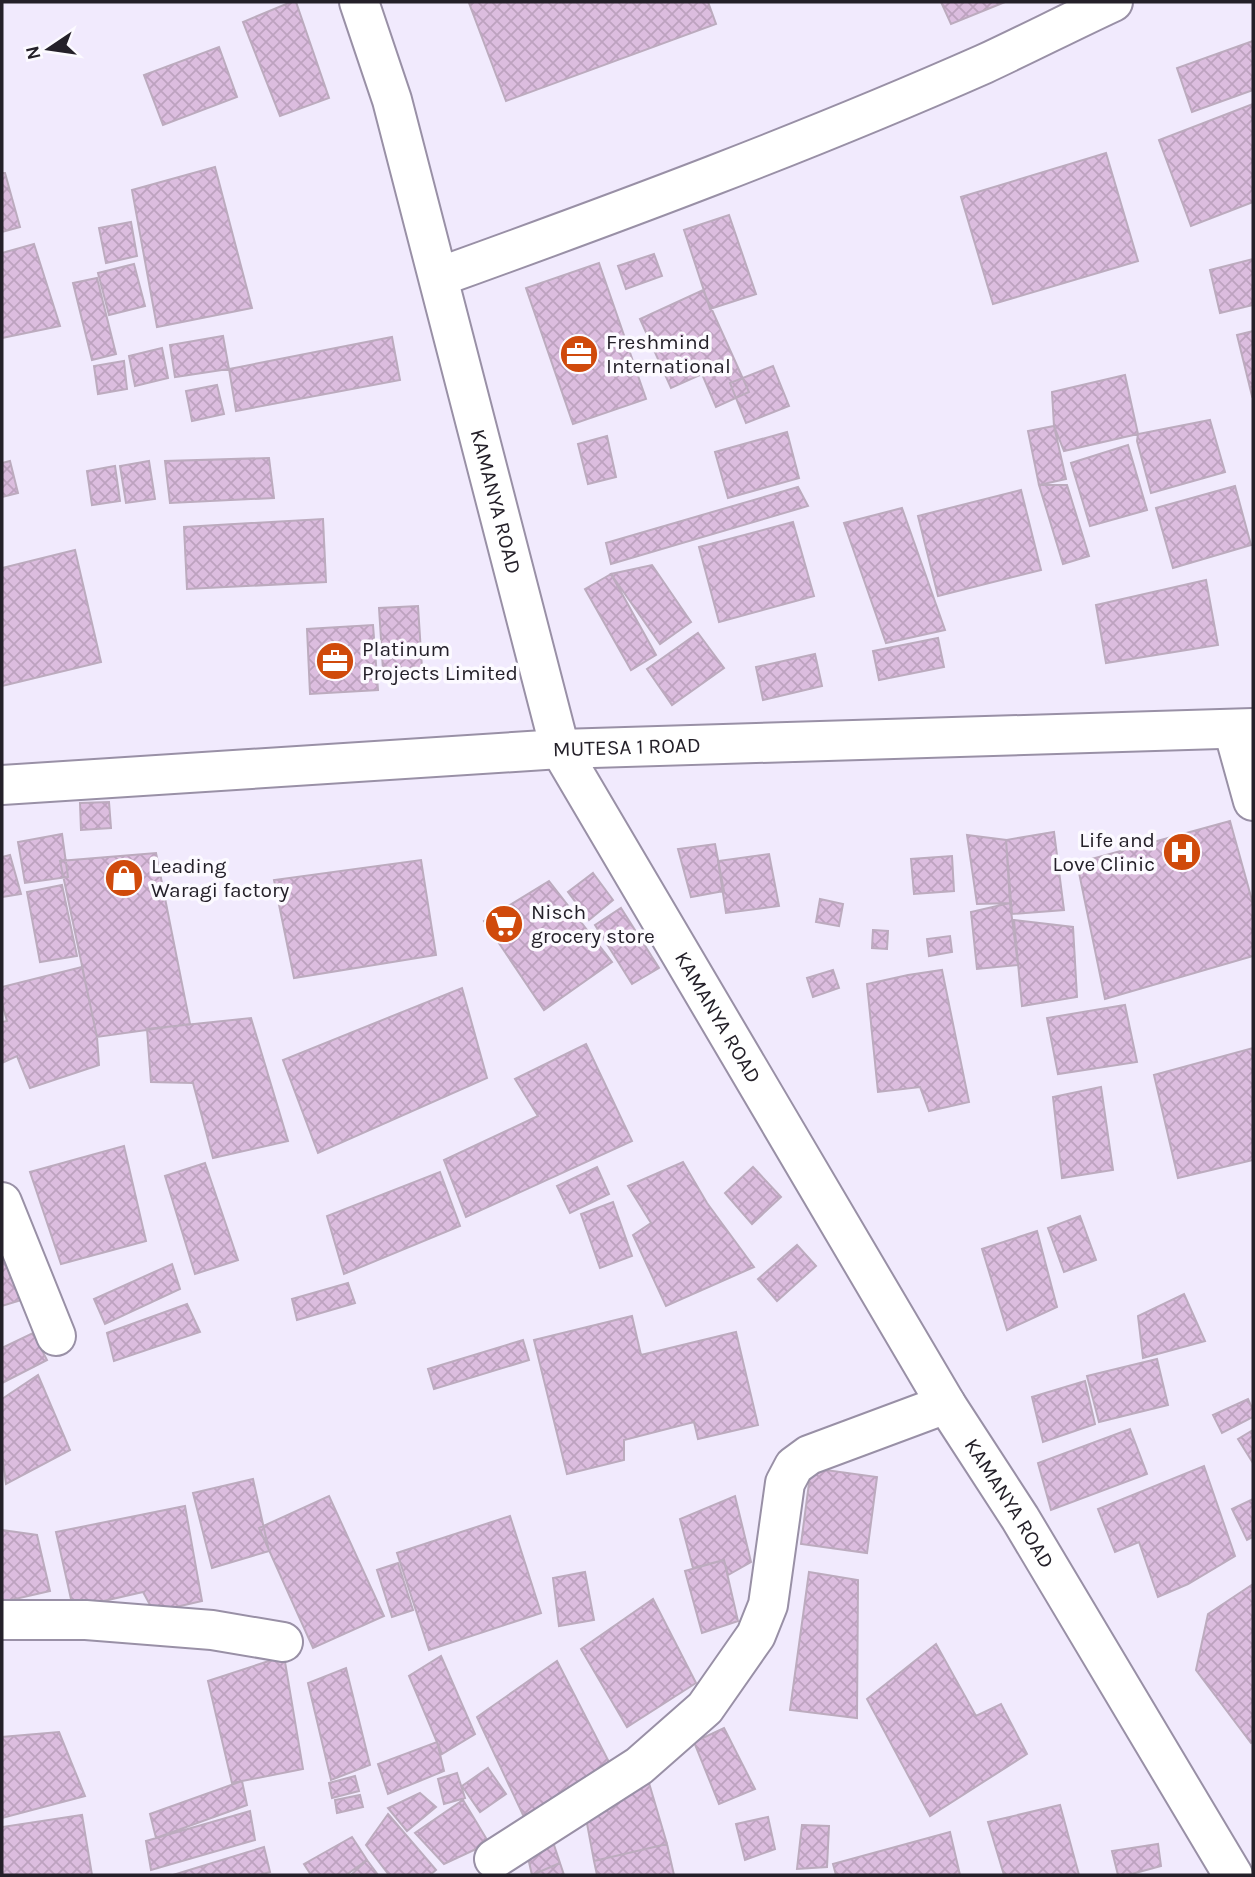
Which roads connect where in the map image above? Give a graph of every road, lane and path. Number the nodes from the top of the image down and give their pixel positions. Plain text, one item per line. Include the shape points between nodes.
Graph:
1 (359, 2) edge
2 (1113, 2) edge
3 (439, 277) junction
4 (1243, 728) edge
5 (560, 749) junction
6 (2, 785) edge
7 (1253, 801) edge
8 (2, 1202) edge
9 (56, 1336) dead end
10 (946, 1404) junction
11 (2, 1620) edge
12 (283, 1642) dead end
13 (494, 1859) dead end
14 (1233, 1875) edge

1 - 3 street, KAMANYA ROAD via 393,100
2 - 3 street via 878,110 628,209
3 - 5 street, KAMANYA ROAD
4 - 5 street, MUTESA 1 ROAD
4 - 7 street
5 - 6 street, MUTESA 1 ROAD
5 - 10 street, KAMANYA ROAD
8 - 9 street
10 - 13 street via 809,1455 794,1466 785,1483 768,1605 755,1635 705,1708 639,1766
10 - 14 street, KAMANYA ROAD via 1020,1518
11 - 12 street via 86,1620 212,1630

